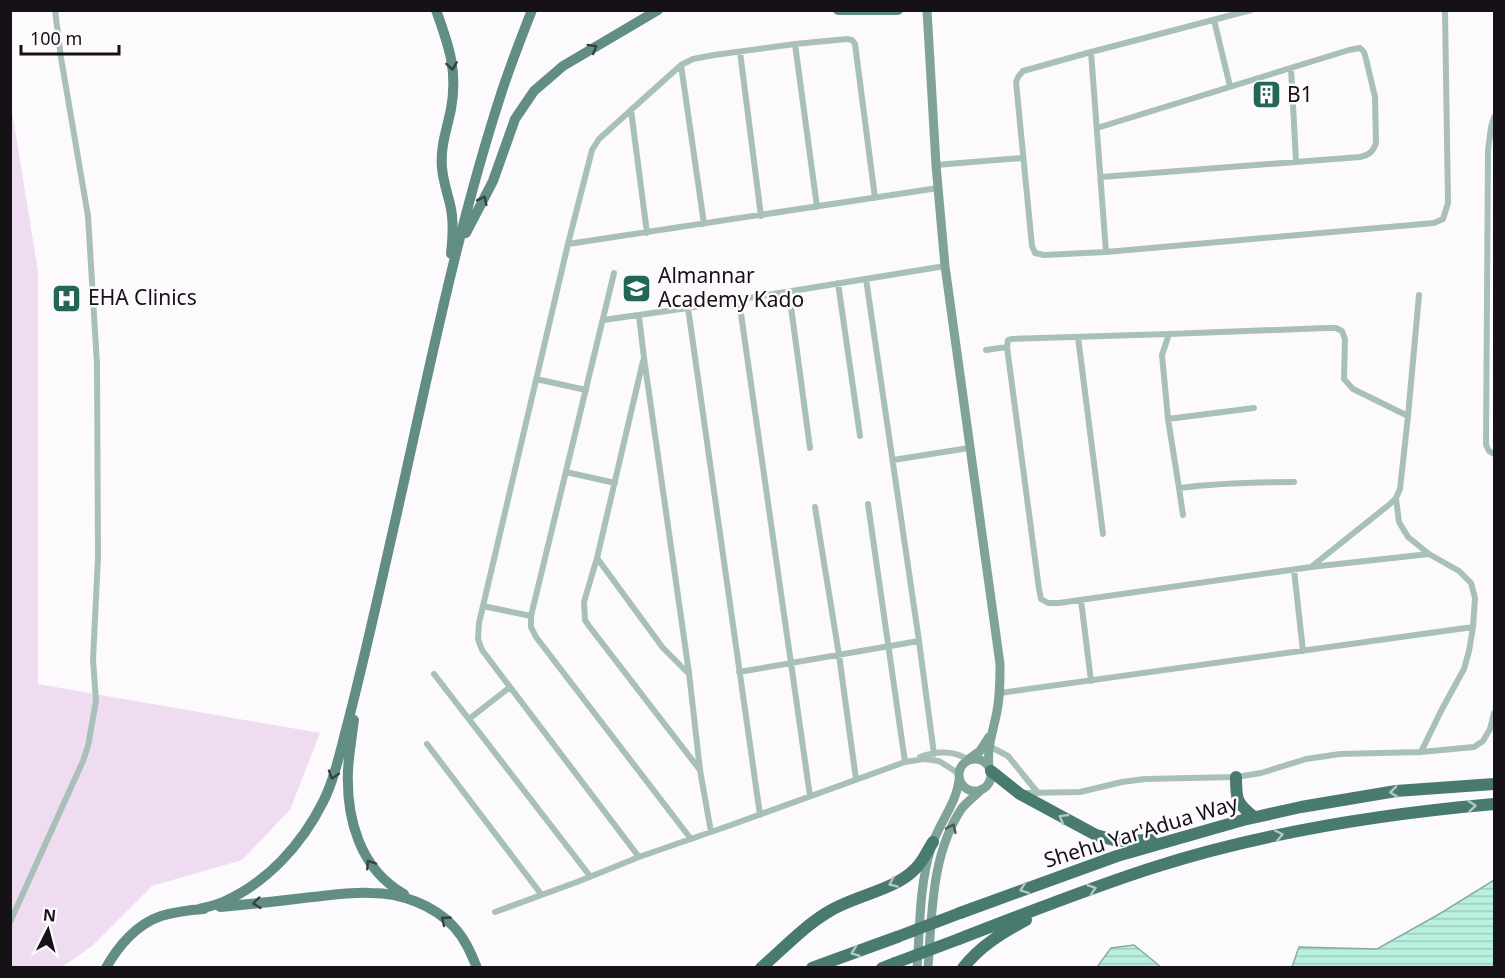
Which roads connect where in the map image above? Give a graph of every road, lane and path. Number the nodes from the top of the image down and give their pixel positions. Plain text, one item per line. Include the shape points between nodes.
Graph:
1 (55, 10) edge
2 (436, 10) edge
3 (532, 10) edge
4 (640, 10) edge
5 (658, 10) edge
6 (838, 10) edge
7 (898, 10) edge
8 (927, 10) edge
9 (1251, 10) edge
10 (1445, 10) edge
11 (1214, 20) junction
12 (630, 26) junction
13 (795, 44) junction
14 (740, 52) junction
15 (1091, 52) junction
16 (681, 65) junction
17 (1291, 68) junction
18 (1230, 86) junction
19 (631, 110) junction
20 (1494, 117) edge
21 (1097, 128) junction
22 (1022, 158) junction
23 (1296, 161) junction
24 (936, 165) junction
25 (1101, 177) junction
26 (938, 188) junction
27 (875, 198) junction
28 (817, 207) junction
29 (761, 216) junction
30 (704, 224) junction
31 (647, 233) junction
32 (568, 244) junction
33 (457, 252) junction
34 (1106, 252) junction
35 (945, 266) junction
36 (614, 273) dead end
37 (866, 279) junction
38 (838, 283) junction
39 (789, 292) junction
40 (1419, 295) dead end
41 (739, 300) junction
42 (444, 306) junction
43 (688, 308) junction
44 (639, 316) junction
45 (603, 320) junction
46 (1169, 334) junction
47 (1078, 337) junction
48 (1007, 347) junction
49 (1486, 349) junction
50 (1494, 349) edge
51 (986, 350) dead end
52 (644, 358) junction
53 (536, 379) junction
54 (586, 390) junction
55 (1254, 408) dead end
56 (1408, 416) junction
57 (1168, 419) junction
58 (860, 436) dead end
59 (810, 448) dead end
60 (969, 448) junction
61 (1494, 454) edge
62 (893, 460) junction
63 (566, 472) junction
64 (1294, 482) dead end
65 (615, 483) junction
66 (1179, 488) junction
67 (1396, 498) junction
68 (868, 504) dead end
69 (815, 507) dead end
70 (1183, 515) dead end
71 (1103, 534) dead end
72 (1429, 554) junction
73 (597, 558) junction
74 (1311, 567) junction
75 (1294, 570) junction
76 (1081, 600) junction
77 (483, 606) junction
78 (531, 616) junction
79 (1473, 627) junction
80 (919, 641) junction
81 (889, 647) junction
82 (1303, 651) junction
83 (839, 655) junction
84 (790, 664) junction
85 (739, 672) junction
86 (688, 673) junction
87 (434, 674) dead end
88 (359, 678) junction
89 (1091, 681) junction
90 (510, 687) junction
91 (1000, 693) junction
92 (1494, 713) edge
93 (469, 719) junction
94 (991, 735) junction
95 (427, 744) dead end
96 (989, 746) junction
97 (1421, 752) junction
98 (934, 753) junction
99 (914, 760) junction
100 (969, 760) junction
101 (905, 762) junction
102 (700, 770) junction
103 (990, 770) junction
104 (959, 777) junction
105 (1236, 777) junction
106 (856, 779) junction
107 (1494, 784) edge
108 (982, 789) junction
109 (1038, 792) junction
110 (1020, 794) junction
111 (810, 796) junction
112 (1494, 804) edge
113 (760, 815) junction
114 (1254, 818) junction
115 (711, 832) junction
116 (1200, 832) junction
117 (691, 838) junction
118 (933, 842) junction
119 (639, 857) junction
120 (590, 876) junction
121 (541, 894) junction
122 (1066, 898) junction
123 (414, 901) junction
124 (199, 909) junction
125 (495, 912) dead end
126 (10, 922) edge
127 (112, 957) junction
128 (99, 968) edge
129 (106, 968) edge
130 (477, 968) edge
131 (760, 968) edge
132 (812, 968) edge
133 (882, 968) edge
134 (917, 968) edge
135 (928, 968) edge
136 (963, 968) edge

1 - 126 street via 88,216 97,364 98,557 93,660 96,701 83,761
2 -> 42 main road via 454,79 442,155 453,229
3 - 33 main road via 501,94
4 - 12 main road
5 - 12 main road
6 - 7 main road
8 - 24 street
9 - 11 street
10 - 34 street via 1448,203 1443,219 1434,223
11 - 15 street
11 - 18 street
33 -> 12 main road via 493,182 515,119 534,91 562,66
13 - 14 street
13 - 27 street via 847,39 855,44
13 - 28 street
14 - 16 street via 693,59
14 - 29 street
15 - 21 street
15 - 22 street via 1017,76
16 - 19 street
16 - 30 street
17 - 18 street
17 - 23 street
17 - 23 street via 1360,48 1375,97 1376,143 1368,156
18 - 21 street
19 - 31 street
19 - 32 street via 592,150
20 - 49 street via 1488,150
21 - 25 street
22 - 24 street
22 - 34 street via 1035,253
23 - 25 street
24 - 26 street
25 - 34 street
26 - 27 street
26 - 35 street
27 - 28 street
28 - 29 street
29 - 30 street
30 - 31 street
31 - 32 street
32 - 53 street
33 - 42 main road
35 - 37 street
35 - 60 street
36 - 45 street
37 - 38 street
37 - 62 street
38 - 39 street
38 - 58 street
39 - 41 street
39 - 59 street
40 - 56 street
41 - 43 street
41 - 84 street
42 - 88 main road
43 - 44 street
43 - 85 street
44 - 45 street
44 - 52 street
45 - 54 street
46 - 47 street
46 - 56 street via 1336,328 1345,339 1344,379 1348,384
46 - 57 street via 1162,355
47 - 48 street via 1011,339
47 - 71 street
48 - 51 street
48 - 76 street via 1041,599 1048,603
49 - 50 street
49 - 61 street via 1486,445
52 - 65 street
52 - 86 street
53 - 54 street
53 - 77 street
54 - 63 street
55 - 57 street
56 - 67 street
57 - 66 street
60 - 62 street
60 - 91 street via 1000,664
62 - 80 street
63 - 65 street
63 - 78 street
64 - 66 street
65 - 73 street
66 - 70 street
67 - 72 street via 1400,522 1408,537
67 - 74 street
68 - 81 street
69 - 83 street
72 - 74 street
72 - 79 street via 1459,571 1471,583 1475,598
73 - 86 street via 663,648
73 - 102 street via 584,602 585,620
74 - 75 street
75 - 76 street
75 - 82 street
76 - 89 street
77 - 78 street
77 - 90 street via 478,639
78 - 117 street via 536,637
79 - 82 street
79 - 97 street via 1464,669
80 - 81 street
80 - 98 street
81 - 83 street
81 - 101 street
82 - 89 street
83 - 84 street
83 - 106 street
84 - 85 street
84 - 111 street
85 - 113 street
86 - 102 street
87 - 93 street
123 -> 88 main road via 377,873 364,855 355,830 348,771
88 -> 124 main road via 335,769 309,828 290,852 255,883 221,903
89 - 91 street
90 - 93 street
90 - 119 street
91 - 94 street
92 - 97 street via 1483,741 1474,747
93 - 120 street
94 - 96 street
94 - 100 street
95 - 121 street
96 - 103 street
96 - 109 street via 1008,756
97 - 105 street via 1321,756
98 - 99 street
98 - 100 street via 958,754
99 - 101 street
99 - 104 street via 939,761
100 - 103 street via 980,759
100 - 104 street via 960,768
101 - 106 street
102 - 115 street
103 - 108 street via 990,780
103 - 110 highway
104 - 108 street via 967,789
104 - 118 street via 956,797
105 - 109 street via 1145,779 1080,792
105 - 114 highway via 1236,797
106 - 111 street
107 -> 114 highway, Shehu Yar'Adua Way via 1396,791
135 -> 108 street via 942,853 960,812
109 - 110 street
116 -> 110 highway via 1138,841 1114,840 1088,831
111 - 113 street
122 -> 112 highway, Shehu Yar'Adua Way via 1165,864 1285,834 1392,815
113 - 115 street
114 - 116 highway, Shehu Yar'Adua Way
115 - 117 street
116 -> 132 highway, Shehu Yar'Adua Way, bridge via 1076,870
117 - 119 street
118 -> 131 highway via 911,873 826,913
118 - 134 street via 925,874
119 - 120 street
120 - 121 street
121 - 125 street
122 - 133 highway, Shehu Yar'Adua Way, bridge
122 - 136 highway via 994,939
123 -> 124 main road via 383,893 355,893
130 -> 123 main road via 454,927
124 - 127 main road via 150,921
127 - 128 street
127 - 129 main road

